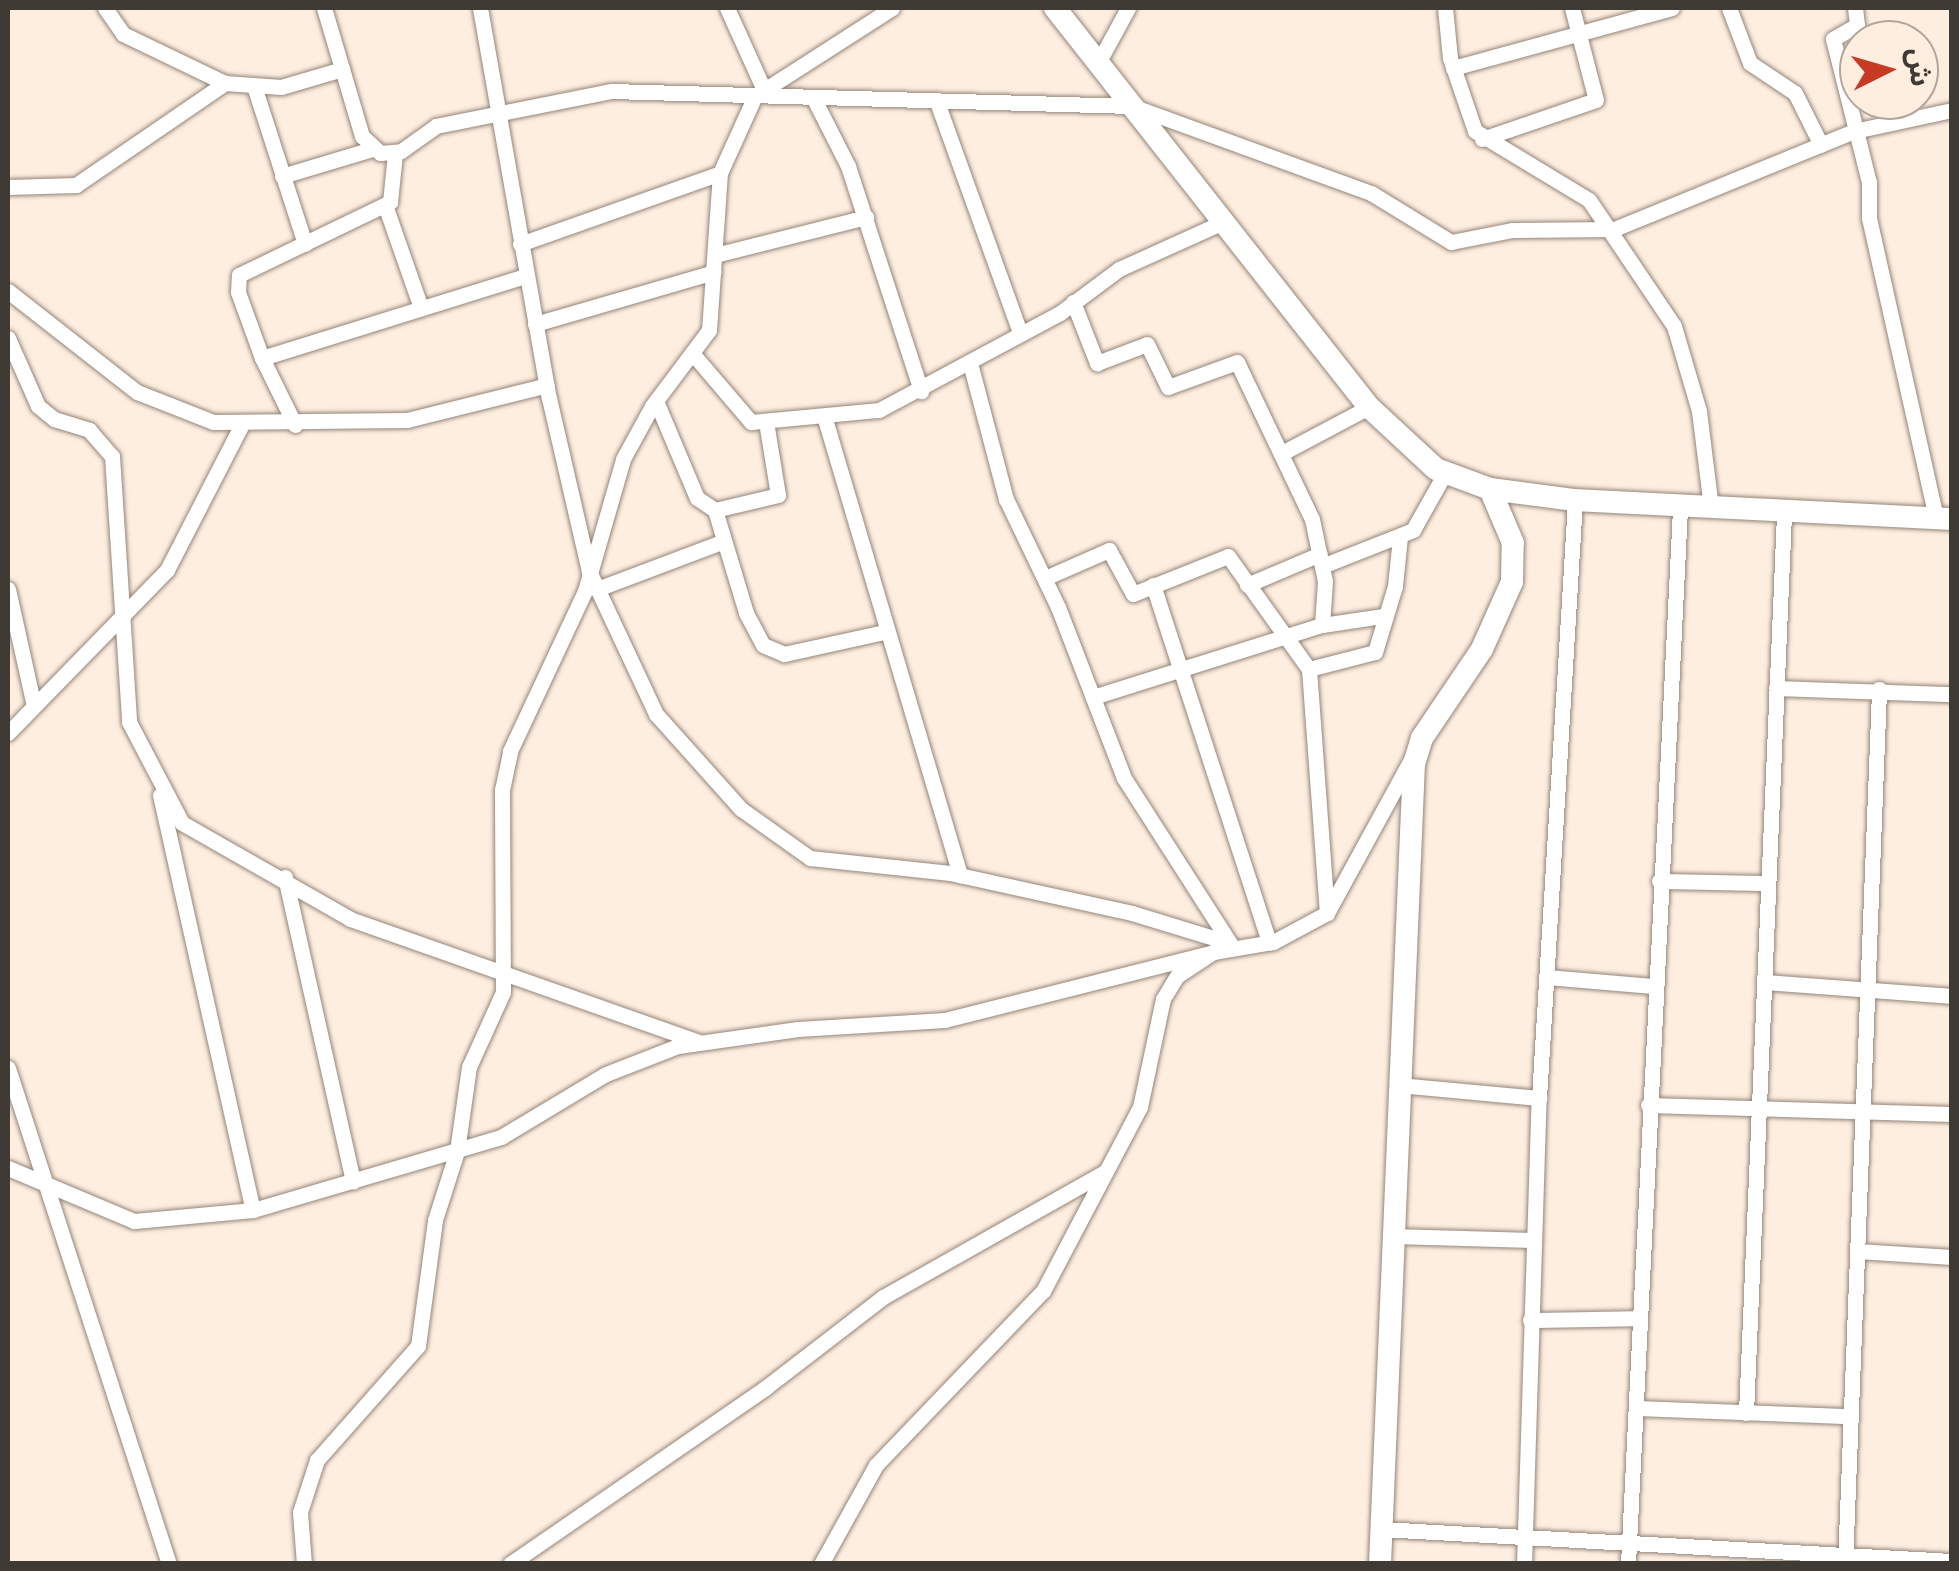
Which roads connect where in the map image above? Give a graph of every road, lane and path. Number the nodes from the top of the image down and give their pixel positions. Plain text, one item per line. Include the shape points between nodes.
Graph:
1 (105, 8) edge
2 (324, 8) edge
3 (480, 8) edge
4 (727, 8) edge
5 (892, 8) edge
6 (1055, 8) edge
7 (1128, 8) edge
8 (1444, 8) edge
9 (1572, 8) edge
10 (1672, 8) edge
11 (1729, 8) edge
12 (1855, 8) edge
13 (1580, 38) junction
14 (1098, 63) junction
15 (1453, 68) junction
16 (342, 69) junction
17 (225, 83) junction
18 (254, 86) junction
19 (760, 93) junction
20 (814, 99) junction
21 (938, 102) junction
22 (1132, 106) junction
23 (1952, 110) edge
24 (499, 112) junction
25 (1854, 130) junction
26 (1482, 138) junction
27 (1821, 144) junction
28 (372, 149) junction
29 (395, 154) junction
30 (720, 173) junction
31 (282, 176) junction
32 (8, 187) edge
33 (385, 205) junction
34 (866, 216) junction
35 (1223, 222) junction
36 (1614, 230) junction
37 (305, 244) junction
38 (520, 244) junction
39 (714, 263) junction
40 (526, 276) junction
41 (8, 290) edge
42 (1073, 302) junction
43 (421, 308) junction
44 (535, 324) junction
45 (1020, 332) junction
46 (8, 338) edge
47 (692, 353) junction
48 (262, 358) junction
49 (970, 363) junction
50 (24, 384) junction
51 (547, 385) junction
52 (8, 389) edge
53 (921, 390) junction
54 (656, 401) junction
55 (1369, 408) junction
56 (826, 419) junction
57 (766, 422) junction
58 (242, 424) junction
59 (295, 425) junction
60 (1282, 453) junction
61 (1445, 474) junction
62 (1490, 489) junction
63 (1575, 500) junction
64 (1680, 507) junction
65 (1711, 508) junction
66 (714, 510) junction
67 (1784, 512) junction
68 (1944, 519) edge
69 (1400, 537) junction
70 (724, 541) junction
71 (1321, 560) junction
72 (590, 571) junction
73 (1045, 578) junction
74 (1153, 585) junction
75 (1248, 585) junction
76 (8, 589) edge
77 (597, 589) junction
78 (1384, 616) junction
79 (119, 625) junction
80 (1322, 625) junction
81 (884, 632) junction
82 (1291, 637) junction
83 (1308, 669) junction
84 (1185, 670) junction
85 (26, 672) junction
86 (8, 676) edge
87 (1776, 688) junction
88 (1878, 690) junction
89 (1952, 694) edge
90 (1093, 698) junction
91 (33, 702) junction
92 (8, 733) edge
93 (1416, 751) junction
94 (158, 784) junction
95 (960, 875) junction
96 (285, 877) junction
97 (1659, 881) junction
98 (1766, 883) junction
99 (1327, 914) junction
100 (1269, 943) junction
101 (1232, 945) junction
102 (1213, 952) junction
103 (505, 969) junction
104 (1547, 976) junction
105 (1765, 982) junction
106 (1653, 986) junction
107 (1871, 992) junction
108 (1952, 996) edge
109 (701, 1042) junction
110 (8, 1068) edge
111 (1398, 1085) junction
112 (1539, 1098) junction
113 (1648, 1105) junction
114 (1761, 1105) junction
115 (1865, 1111) junction
116 (1952, 1114) edge
117 (457, 1150) junction
118 (8, 1168) edge
119 (1103, 1173) junction
120 (38, 1176) junction
121 (353, 1181) junction
122 (253, 1210) junction
123 (1391, 1236) junction
124 (1534, 1240) junction
125 (1857, 1251) junction
126 (1952, 1257) edge
127 (1640, 1318) junction
128 (1530, 1320) junction
129 (1638, 1408) junction
130 (1746, 1413) junction
131 (1850, 1416) junction
132 (1381, 1529) junction
133 (1525, 1541) junction
134 (1629, 1555) edge
135 (1845, 1560) edge
136 (1952, 1561) edge
137 (170, 1564) edge
138 (300, 1564) edge
139 (510, 1564) edge
140 (821, 1564) edge
141 (1380, 1564) edge
142 (1524, 1564) edge

1 - 17 street via 123,34
2 - 16 street
3 - 24 street
4 - 19 street
5 - 19 street
6 - 14 street
7 - 14 street
8 - 15 street
9 - 13 street
10 - 13 street
11 - 27 street via 1750,63 1795,92
12 - 25 street via 1856,26 1833,40
13 - 15 street
13 - 26 street via 1596,100
14 - 22 street
15 - 26 street
16 - 18 street via 281,87
16 - 28 street
17 - 18 street
17 - 32 street via 76,185
18 - 31 street
19 - 20 street
19 - 24 street via 610,91
19 - 30 street
20 - 21 street
20 - 34 street
21 - 22 street
21 - 45 street
22 - 35 street
22 - 36 street via 1371,192 1444,240 1527,229
23 - 25 street
24 - 29 street via 428,129
24 - 38 street
25 - 27 street
25 - 68 street
26 - 36 street via 1576,187
27 - 36 street
28 - 29 street
28 - 31 street
29 - 33 street via 396,191
30 - 38 street
30 - 39 street
31 - 37 street
33 - 37 street
33 - 43 street
34 - 39 street
34 - 53 street
35 - 42 street via 1119,269
35 - 55 street
36 - 65 street via 1678,335 1699,412
37 - 48 street via 239,275
38 - 40 street
39 - 44 street
39 - 47 street via 708,330
40 - 43 street
40 - 44 street
41 - 58 street via 156,404 194,418
42 - 45 street
42 - 60 street via 1097,362 1147,344 1168,387 1236,361
43 - 48 street
44 - 51 street
45 - 49 street
46 - 50 street
47 - 54 street
47 - 57 street via 748,420
48 - 59 street
49 - 53 street
49 - 73 street via 1001,485
50 - 52 street
50 - 79 street via 46,414 89,430 112,456
51 - 59 street via 433,416
51 - 72 street
53 - 56 street via 879,410
54 - 66 street via 698,498
54 - 72 street via 616,475
55 - 60 street
55 - 61 street
56 - 57 street
56 - 81 street
57 - 66 street via 778,495
58 - 59 street
58 - 79 street via 184,544
60 - 71 street
61 - 62 street
61 - 69 street via 1418,526
62 - 63 street
62 - 93 street via 1512,543 1512,582 1482,649
63 - 64 street
63 - 104 street
64 - 65 street
64 - 97 street
65 - 67 street
66 - 70 street
67 - 68 street
67 - 87 street
69 - 71 street
69 - 78 street
70 - 77 street
70 - 81 street via 755,634 774,652
71 - 75 street
71 - 80 street
72 - 77 street
72 - 103 street via 506,770
73 - 74 street via 1109,550 1132,593
73 - 90 street
74 - 75 street via 1224,554
74 - 84 street
75 - 82 street
76 - 85 street
77 - 95 street via 648,702 741,809 810,858
78 - 80 street
78 - 83 street via 1373,654
79 - 91 street
79 - 94 street via 129,722
80 - 82 street
81 - 95 street
82 - 83 street
82 - 84 street
83 - 99 street
84 - 90 street
84 - 100 street
85 - 86 street
85 - 91 street
87 - 88 street
87 - 98 street
88 - 89 street
88 - 107 street
90 - 101 street via 1146,819
91 - 92 street
93 - 99 street
93 - 111 street
94 - 96 street via 192,832
94 - 122 street
95 - 101 street via 1132,913
96 - 103 street via 350,919
96 - 121 street
97 - 98 street
97 - 106 street
98 - 105 street
99 - 100 street
100 - 101 street
101 - 102 street
102 - 109 street via 945,1020
102 - 119 street via 1169,988 1146,1092
103 - 109 street
103 - 117 street via 503,992 475,1044
104 - 106 street
104 - 112 street
105 - 107 street
105 - 114 street
106 - 113 street
107 - 108 street
107 - 115 street
109 - 117 street via 606,1074 511,1133
110 - 120 street
111 - 112 street
111 - 123 street
112 - 124 street
113 - 114 street
113 - 127 street
114 - 115 street
114 - 130 street
115 - 116 street
115 - 125 street
117 - 121 street
117 - 138 street via 436,1220 418,1346 317,1460 303,1496
118 - 120 street
119 - 139 street via 884,1297
119 - 140 street via 1032,1307 876,1465
120 - 122 street via 105,1213 134,1221
120 - 137 street
121 - 122 street
123 - 124 street
123 - 132 street
124 - 128 street
125 - 126 street
125 - 131 street
127 - 128 street
127 - 129 street
128 - 133 street
129 - 130 street
129 - 134 street
130 - 131 street
131 - 135 street
132 - 133 street
132 - 141 street
133 - 134 street
133 - 142 street
134 - 135 street
135 - 136 street

